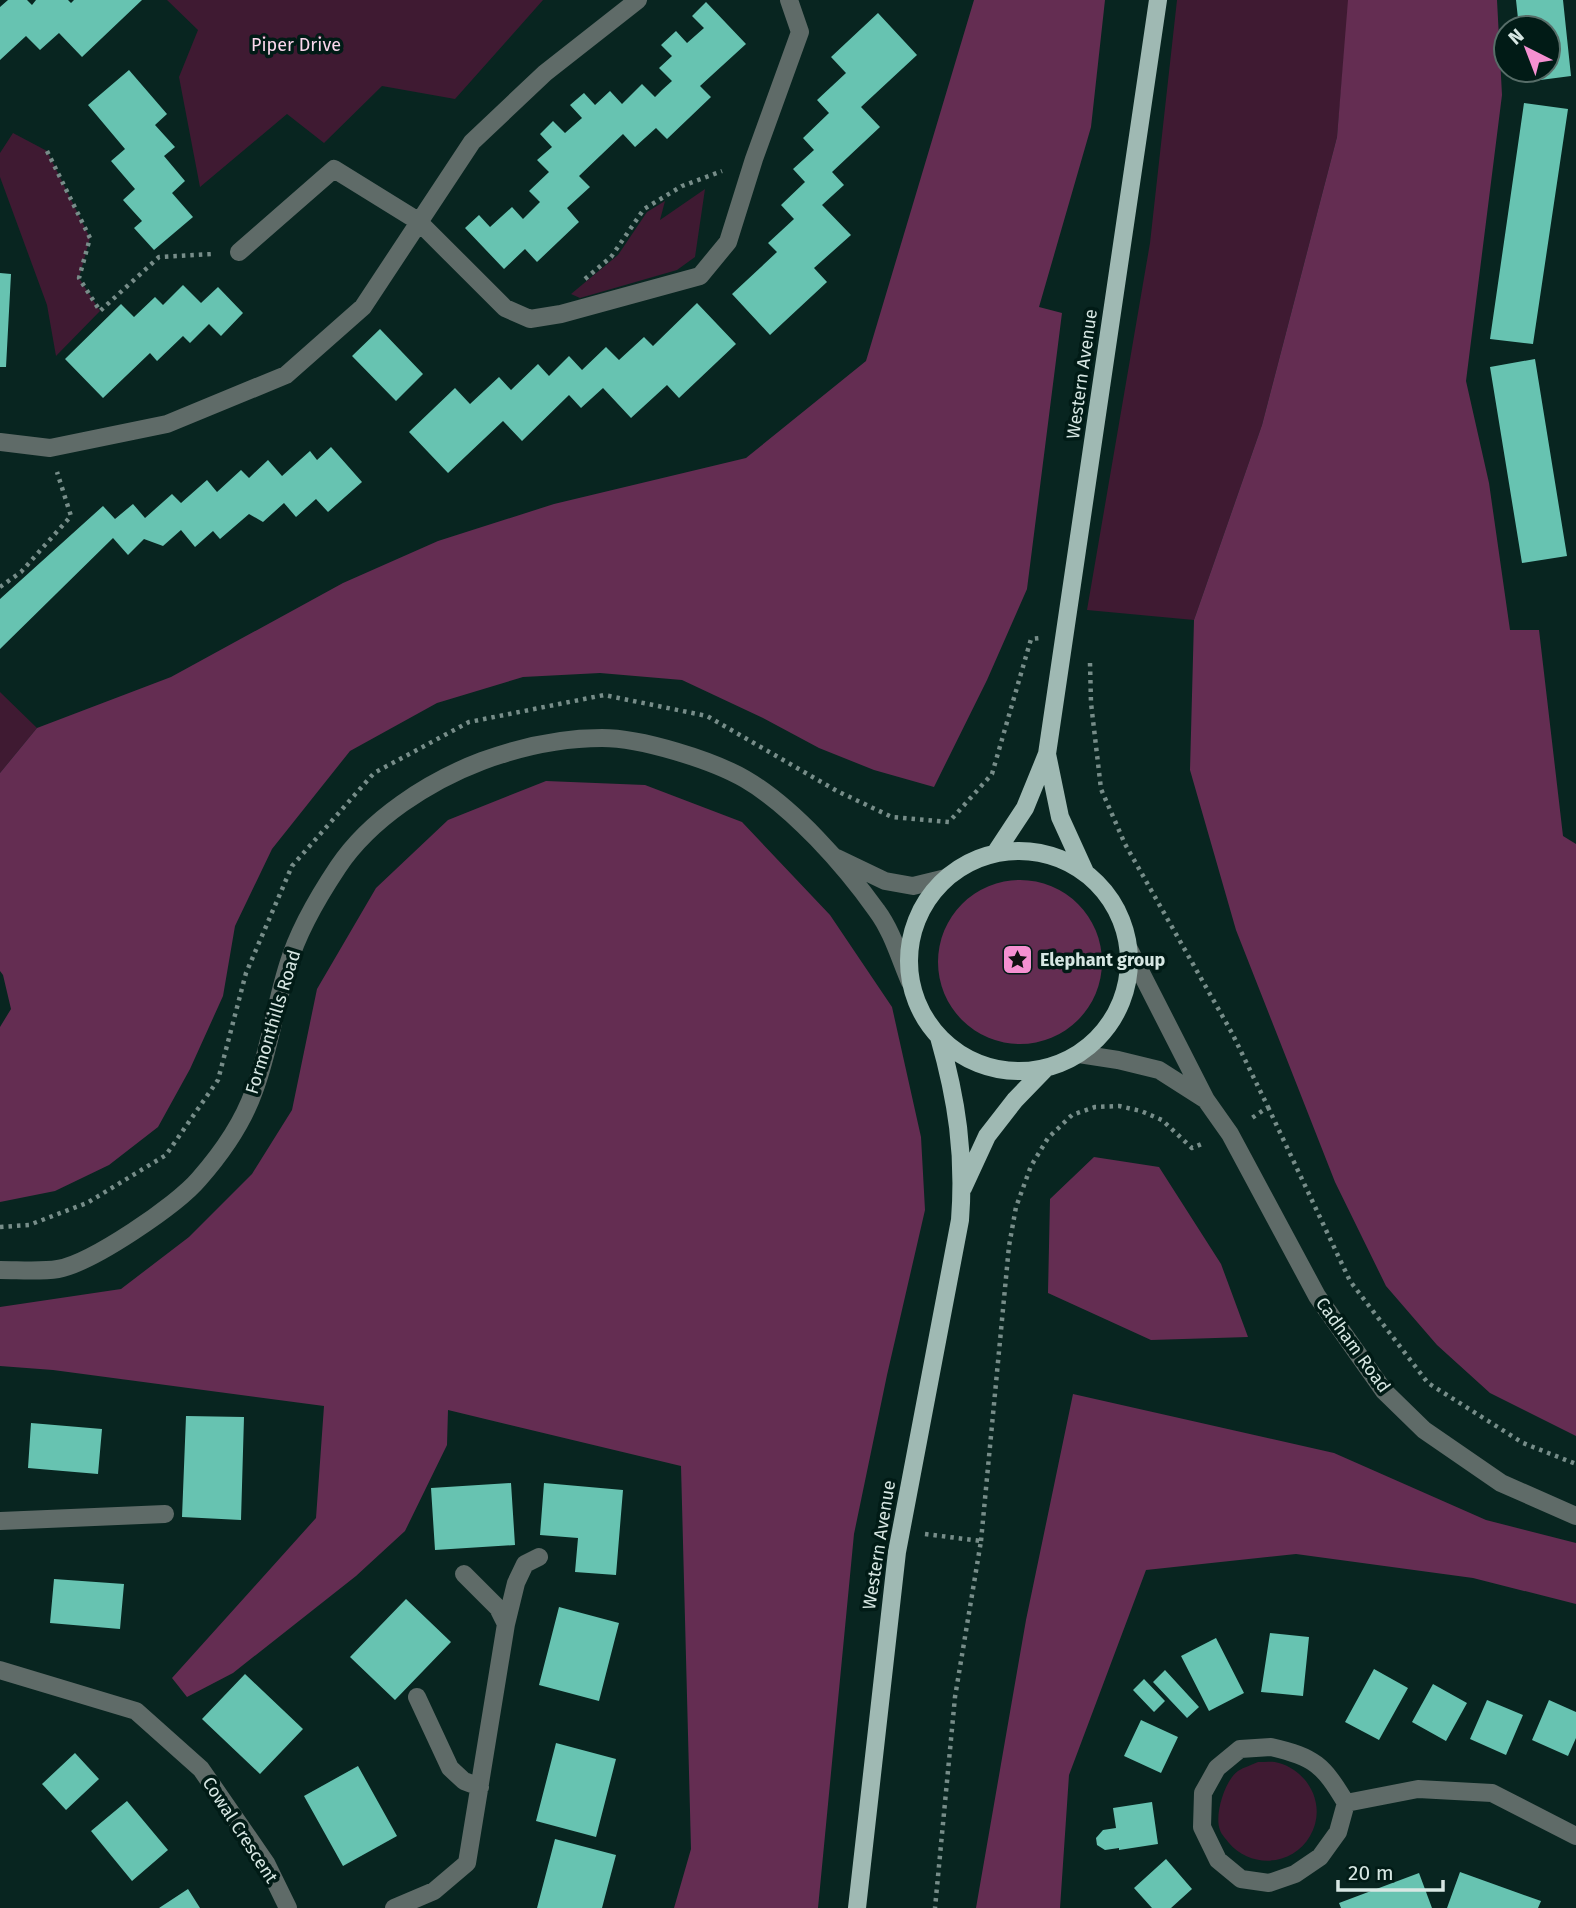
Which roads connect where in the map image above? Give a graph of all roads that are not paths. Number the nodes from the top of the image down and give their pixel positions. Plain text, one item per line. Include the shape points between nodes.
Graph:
1 (638, 0) edge
2 (789, 0) edge
3 (1158, 0) edge
4 (418, 221) junction
5 (239, 252) road end
6 (0, 442) edge
7 (1047, 754) junction
8 (996, 852) junction
9 (831, 855) junction
10 (1085, 872) junction
11 (946, 878) junction
12 (1129, 949) junction
13 (910, 982) junction
14 (939, 1037) junction
15 (1079, 1054) junction
16 (1046, 1068) junction
17 (1206, 1100) junction
18 (962, 1191) junction
19 (0, 1270) edge
20 (165, 1514) dead end
21 (1576, 1516) edge
22 (0, 1521) edge
23 (539, 1557) dead end
24 (464, 1574) dead end
25 (506, 1624) junction
26 (0, 1671) edge
27 (417, 1697) dead end
28 (480, 1787) junction
29 (1346, 1803) junction
30 (1576, 1836) edge
31 (288, 1908) edge
32 (394, 1908) edge
33 (857, 1908) edge

1 - 4 street via 545,73 472,142
2 - 4 street via 800,33 728,242 700,276 530,319 505,308
3 - 7 main road, Western Avenue
4 - 5 street via 334,169
4 - 6 street via 363,307 286,375 167,424 50,448
7 - 8 main road, Western Avenue via 1026,808
7 - 10 main road, Western Avenue via 1060,817
8 - 10 main road via 1038,852
8 - 11 main road via 969,862
9 - 11 street, Formonthills Road via 885,881 913,886
9 - 13 street, Formonthills Road via 879,913
9 - 19 street, Formonthills Road via 783,805 745,779 706,760 653,747 605,738 554,741 460,770 373,827 339,865 288,962 254,1091 233,1132 198,1180 152,1219 61,1269
10 - 12 main road via 1107,893 1122,920
11 - 13 main road via 922,908 910,944
12 - 15 main road via 1128,980 1119,1009 1102,1034
12 - 17 street, Cadham Road
13 - 14 main road via 920,1012
14 - 16 main road via 988,1067 1017,1072
14 - 18 main road via 959,1123
15 - 16 main road
15 - 17 street, Cadham Road via 1159,1070
16 - 18 main road via 987,1136
17 - 21 street, Cadham Road via 1230,1134 1317,1296 1384,1391 1424,1430 1501,1483
18 - 33 main road, Western Avenue via 901,1531
20 - 22 street
23 - 25 street via 525,1564
24 - 25 street via 498,1608
25 - 28 street
26 - 31 street, Cowal Crescent via 135,1712 201,1769 266,1863
27 - 28 street via 450,1768
28 - 32 street via 467,1863 434,1891
29 - 29 street via 1338,1832 1320,1857 1296,1874 1269,1883 1241,1880 1218,1860 1202,1827 1203,1793 1217,1768 1240,1749 1271,1747 1303,1754 1329,1774
29 - 30 street via 1418,1790 1492,1793

